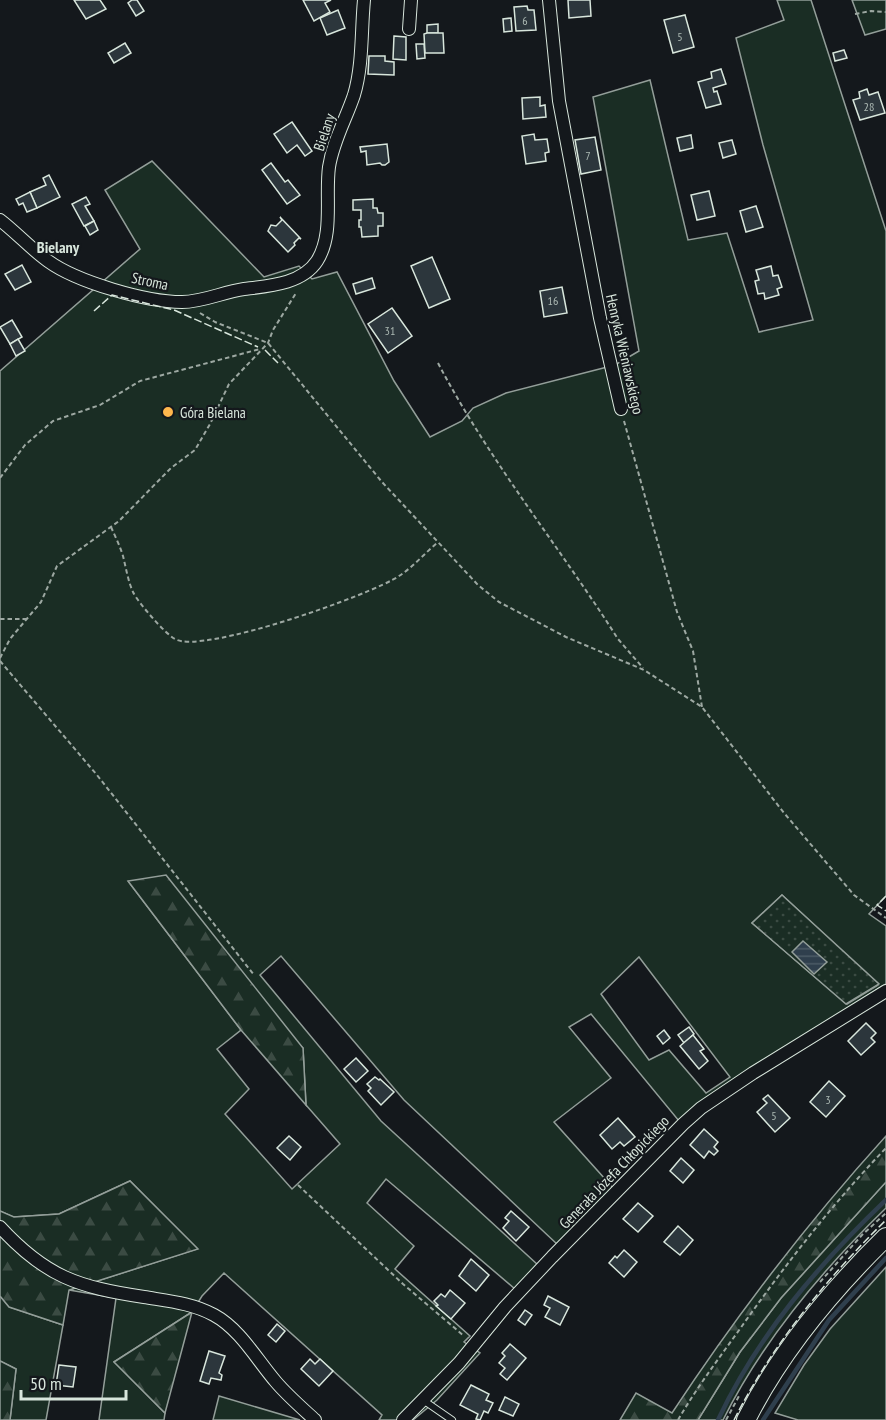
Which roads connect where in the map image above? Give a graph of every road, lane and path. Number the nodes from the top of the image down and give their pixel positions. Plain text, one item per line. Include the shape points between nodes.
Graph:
1 (364, 0) edge
2 (411, 0) edge
3 (549, 0) edge
4 (886, 12) edge
5 (855, 14) dead end
6 (409, 30) dead end
7 (0, 220) edge
8 (310, 270) junction
9 (183, 302) junction
10 (268, 343) junction
11 (260, 349) junction
12 (438, 363) dead end
13 (621, 409) joint
14 (0, 478) edge
15 (111, 527) junction
16 (438, 543) junction
17 (0, 619) edge
18 (28, 620) junction
19 (0, 659) edge
20 (644, 670) junction
21 (702, 707) junction
22 (886, 918) edge
23 (254, 975) dead end
24 (886, 991) edge
25 (886, 1148) edge
26 (298, 1185) dead end
27 (0, 1227) edge
28 (886, 1237) edge
29 (473, 1344) junction
30 (423, 1400) junction
31 (315, 1420) edge
32 (403, 1420) edge
33 (452, 1420) edge
34 (678, 1420) edge
35 (746, 1420) edge

1 - 8 street, Bielany via 358,75 329,169 326,239
2 - 6 street
3 - 13 street, Henryka Wieniawskiego via 559,101
4 - 5 path
7 - 9 street, Stroma via 50,263 78,278 151,300
8 - 9 street, Stroma via 290,281
8 - 10 path
9 - 10 path via 215,322
10 - 11 path
10 - 16 path via 382,482
11 - 14 path via 140,381 100,405 53,421 25,445
11 - 15 path via 229,384 195,450
12 - 20 path via 486,448 618,639
13 - 21 path, Henryka Wieniawskiego via 677,612 693,651
15 - 16 path via 133,593 163,630 176,640 194,643 357,597 400,576
15 - 18 path via 57,566
16 - 20 path via 499,602 566,637
17 - 18 path
18 - 19 path via 10,639
19 - 23 path
20 - 21 path
21 - 22 path via 854,895
24 - 29 street, Generała Józefa Chłopickiego via 753,1073 689,1119 552,1257
25 - 34 path via 831,1209 766,1293
26 - 29 path
27 - 31 street via 29,1255 61,1277 92,1288 195,1306 216,1316
28 - 35 main road via 807,1326
29 - 30 street, Generała Józefa Chłopickiego
30 - 32 street, Generała Józefa Chłopickiego
30 - 33 lane

